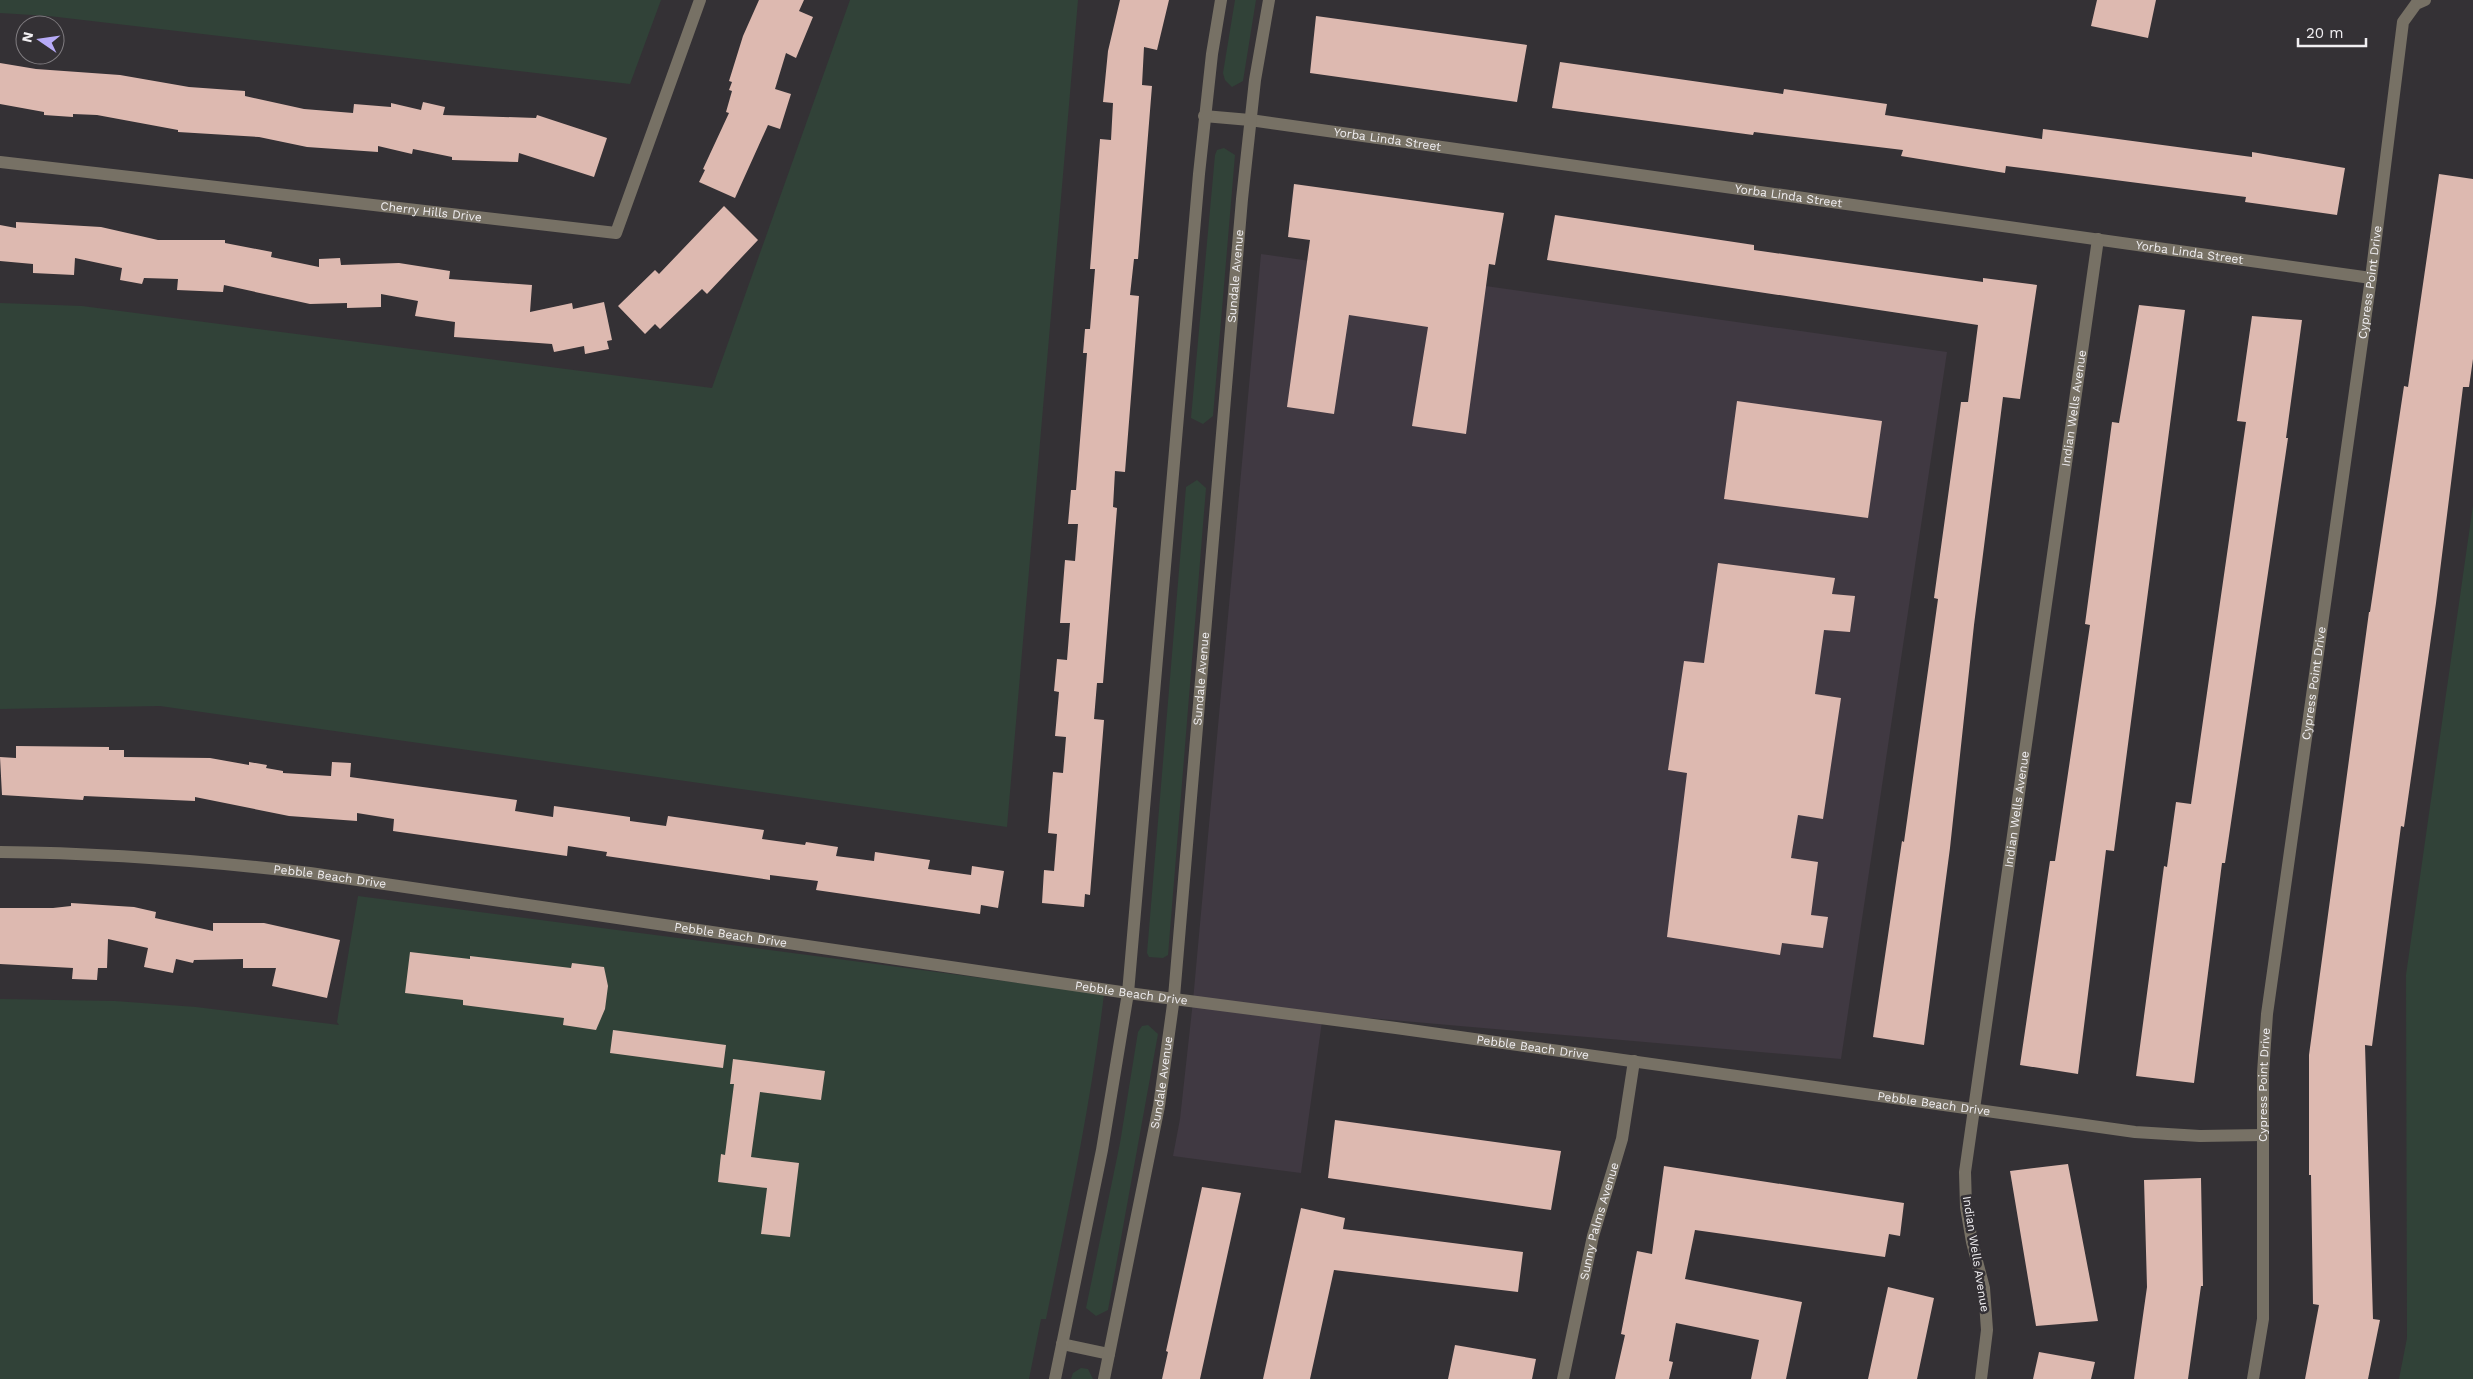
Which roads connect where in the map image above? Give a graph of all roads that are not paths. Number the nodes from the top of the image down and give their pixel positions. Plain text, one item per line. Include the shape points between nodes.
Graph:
1 (700, 0) edge
2 (1220, 0) edge
3 (1268, 0) edge
4 (2425, 0) edge
5 (1204, 116) junction
6 (1250, 120) junction
7 (0, 162) edge
8 (2098, 239) junction
9 (2371, 278) junction
10 (0, 852) edge
11 (1128, 992) junction
12 (1174, 997) junction
13 (1634, 1061) junction
14 (1974, 1110) junction
15 (2263, 1136) junction
16 (1062, 1344) junction
17 (1109, 1354) junction
18 (1055, 1379) edge
19 (1104, 1379) edge
20 (1562, 1379) edge
21 (1981, 1379) edge
22 (2253, 1379) edge

1 - 7 street, Cherry Hills Drive via 616,233
2 - 5 street
3 - 6 street, Sundale Avenue
4 - 9 street, Cypress Point Drive via 2416,4 2403,22
5 - 6 street, Yorba Linda Street
5 - 11 street
6 - 8 street, Yorba Linda Street
6 - 12 street, Sundale Avenue
8 - 9 street, Yorba Linda Street
8 - 14 street, Indian Wells Avenue
9 - 15 street, Cypress Point Drive via 2267,1014
10 - 11 street, Pebble Beach Drive via 204,860 310,873
11 - 12 street, Pebble Beach Drive
11 - 16 street via 1105,1133
12 - 13 street, Pebble Beach Drive
12 - 17 street, Sundale Avenue via 1159,1106
13 - 14 street, Pebble Beach Drive
13 - 20 street, Sunny Palms Avenue via 1622,1139 1593,1236
14 - 15 street, Pebble Beach Drive via 2135,1132
14 - 21 street, Indian Wells Avenue via 1965,1172 1966,1207 1984,1288 1987,1330
15 - 22 street, Cypress Point Drive via 2263,1319
16 - 17 street
16 - 18 street
17 - 19 street, Sundale Avenue

